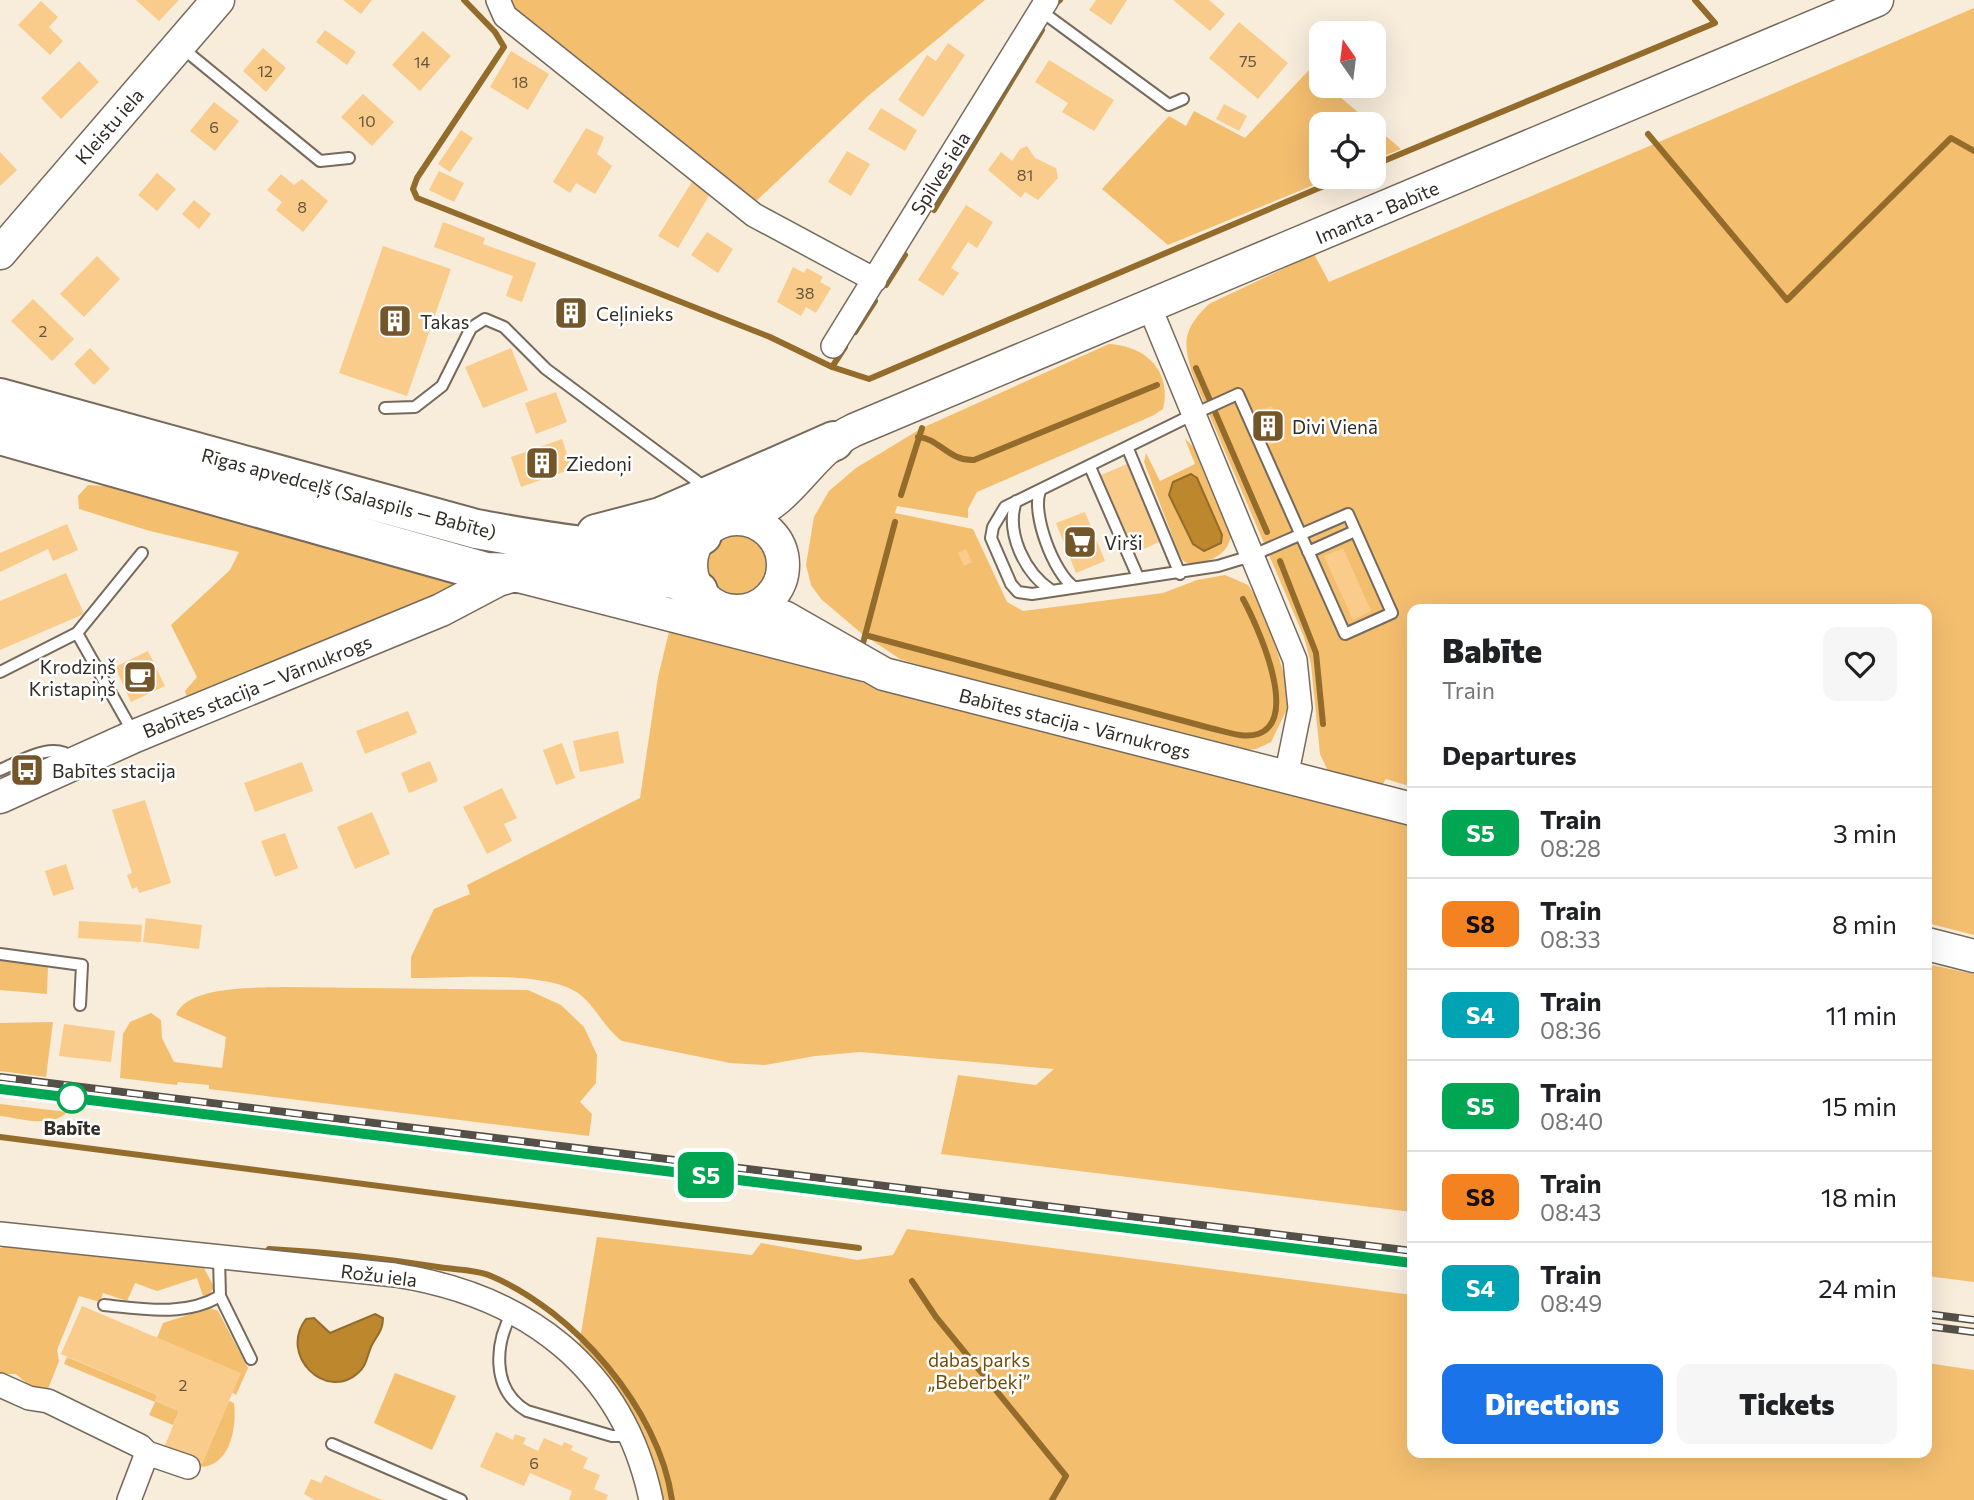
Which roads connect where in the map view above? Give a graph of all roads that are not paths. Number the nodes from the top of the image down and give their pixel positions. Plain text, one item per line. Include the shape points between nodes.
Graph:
1 (218, 0) edge
2 (498, 0) edge
3 (1867, 2) edge
4 (1044, 5) edge
5 (178, 45) junction
6 (1183, 99) dead end
7 (349, 158) dead end
8 (0, 253) edge
9 (875, 280) junction
10 (1150, 308) junction
11 (833, 346) dead end
12 (0, 398) edge
13 (385, 408) dead end
14 (1194, 414) junction
15 (877, 423) junction
16 (0, 435) edge
17 (834, 441) junction
18 (1128, 449) junction
19 (1090, 467) junction
20 (1040, 491) junction
21 (712, 496) junction
22 (1016, 501) junction
23 (741, 519) junction
24 (1355, 531) junction
25 (702, 535) junction
26 (1301, 535) junction
27 (538, 540) junction
28 (1308, 552) junction
29 (142, 554) dead end
30 (1251, 556) junction
31 (782, 561) junction
32 (1180, 574) junction
33 (515, 575) junction
34 (1138, 578) junction
35 (1074, 587) junction
36 (698, 591) junction
37 (1052, 591) junction
38 (752, 609) junction
39 (77, 633) junction
40 (865, 664) junction
41 (0, 672) edge
42 (135, 736) junction
43 (77, 763) junction
44 (0, 770) edge
45 (1286, 777) junction
46 (0, 797) edge
47 (1407, 809) edge
48 (1932, 945) edge
49 (0, 954) edge
50 (1974, 956) edge
51 (80, 1005) dead end
52 (0, 1234) edge
53 (219, 1258) junction
54 (220, 1296) junction
55 (104, 1305) dead end
56 (513, 1311) junction
57 (251, 1359) dead end
58 (0, 1385) edge
59 (630, 1435) junction
60 (332, 1444) dead end
61 (148, 1452) junction
62 (188, 1467) dead end
63 (128, 1500) edge
64 (461, 1500) edge
65 (651, 1500) edge

1 - 5 main road, Kleistu iela
2 - 9 street via 505,16 754,215
3 - 10 main road, Imanta - Babīte
4 - 6 lane via 1169,105
4 - 9 street, Spilves iela
5 - 7 lane via 320,161
5 - 8 main road, Kleistu iela
9 - 11 street, Spilves iela
10 - 14 street
10 - 15 main road, Imanta - Babīte
12 - 27 highway, Rīgas apvedceļš (Salaspils — Babīte) via 476,529
13 - 21 lane via 415,407 442,386 471,328 485,319 504,327 546,369 698,479
14 - 18 lane
14 - 26 lane via 1238,394
14 - 30 street
15 - 17 main road, Imanta - Babīte
15 - 31 main road, Imanta - Babīte via 822,478 791,519
16 - 33 highway, Rīgas apvedceļš (Salaspils — Babīte) via 486,572
17 - 21 highway
17 - 23 main road, Imanta - Babīte via 773,505
18 - 19 lane
18 - 32 lane
19 - 20 lane
19 - 34 lane
20 - 22 lane
20 - 35 lane via 1035,503 1037,516 1061,576
21 - 27 highway via 630,527
22 - 37 lane via 1012,514 1016,541 1031,573
22 - 37 lane via 1005,507 991,538 1018,592
23 - 25 main road via 720,522
23 - 31 main road via 770,533
24 - 26 lane via 1348,514
24 - 28 lane
24 - 28 lane via 1392,613 1345,634
25 - 27 highway, Rīgas apvedceļš (Salaspils — Babīte) via 666,550
25 - 36 main road via 690,569
26 - 28 lane
26 - 30 lane
29 - 39 lane
30 - 32 lane
30 - 45 street via 1283,626 1300,685 1299,719
31 - 38 main road via 773,594
31 - 40 main road, Babītes stacija - Vārnukrogs via 797,599
32 - 34 lane
33 - 36 highway, Rīgas apvedceļš (Salaspils — Babīte) via 675,579
33 - 40 main road
33 - 42 main road, Babītes stacija — Vārnukrogs
34 - 35 lane
35 - 37 lane
36 - 38 main road via 706,601 728,611
38 - 40 main road, Babītes stacija - Vārnukrogs via 784,617
39 - 41 lane
39 - 42 lane
40 - 45 main road, Babītes stacija - Vārnukrogs via 884,674
42 - 43 main road, Babītes stacija — Vārnukrogs
43 - 44 lane via 67,753 48,751
43 - 46 main road, Babītes stacija — Vārnukrogs
45 - 47 main road, Babītes stacija - Vārnukrogs
48 - 50 main road
49 - 51 lane via 82,965
52 - 53 street, Rožu iela
53 - 54 lane
53 - 56 street, Rožu iela via 423,1280
54 - 55 lane via 210,1303 163,1311
54 - 57 lane
56 - 59 street, Rožu iela via 558,1341 583,1365 610,1398
56 - 59 lane via 497,1352 503,1379 516,1403 527,1411 611,1436
58 - 61 street via 48,1401
59 - 65 street, Rožu iela
60 - 64 lane
61 - 62 street
61 - 63 street

